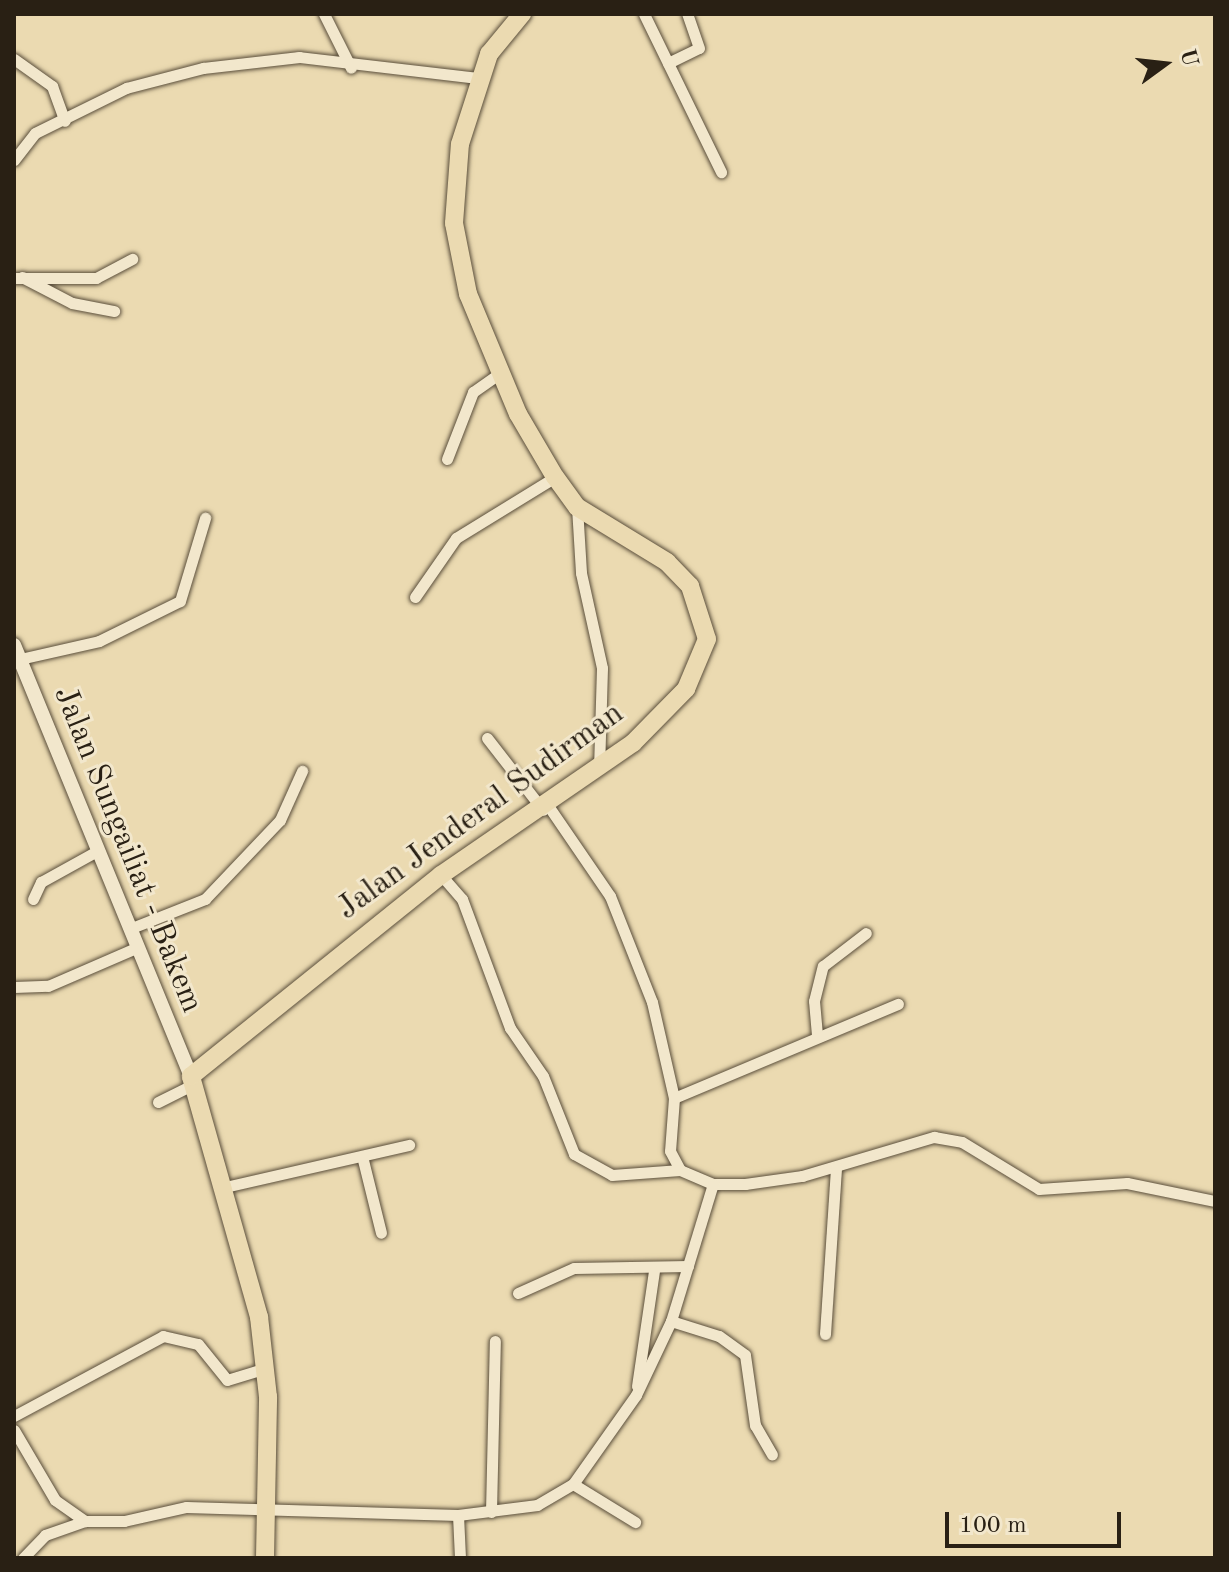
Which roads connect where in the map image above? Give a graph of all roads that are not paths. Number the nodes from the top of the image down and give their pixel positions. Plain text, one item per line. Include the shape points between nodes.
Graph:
1 (324, 14) edge
2 (522, 14) edge
3 (644, 14) edge
4 (687, 14) edge
5 (14, 59) edge
6 (668, 63) junction
7 (351, 68) junction
8 (479, 78) junction
9 (65, 121) junction
10 (14, 160) edge
11 (721, 172) dead end
12 (132, 259) dead end
13 (18, 277) edge
14 (114, 311) dead end
15 (500, 373) junction
16 (447, 459) dead end
17 (555, 477) junction
18 (577, 507) junction
19 (205, 518) dead end
20 (415, 597) dead end
21 (18, 663) edge
22 (487, 738) dead end
23 (599, 769) junction
24 (302, 771) dead end
25 (546, 808) junction
26 (97, 851) junction
27 (441, 875) junction
28 (33, 899) dead end
29 (129, 929) junction
30 (866, 933) dead end
31 (136, 948) junction
32 (14, 987) edge
33 (898, 1004) dead end
34 (817, 1035) junction
35 (192, 1080) junction
36 (674, 1098) junction
37 (158, 1102) dead end
38 (409, 1145) dead end
39 (362, 1156) junction
40 (836, 1167) junction
41 (680, 1170) junction
42 (713, 1184) junction
43 (225, 1187) junction
44 (1215, 1201) edge
45 (381, 1233) dead end
46 (688, 1266) junction
47 (654, 1271) junction
48 (518, 1293) dead end
49 (671, 1321) junction
50 (825, 1334) dead end
51 (495, 1341) dead end
52 (266, 1368) junction
53 (636, 1395) junction
54 (14, 1416) edge
55 (14, 1430) edge
56 (772, 1455) dead end
57 (573, 1484) junction
58 (269, 1509) junction
59 (491, 1512) junction
60 (458, 1515) junction
61 (85, 1521) junction
62 (635, 1522) dead end
63 (23, 1558) edge
64 (265, 1558) edge
65 (460, 1558) edge

1 - 7 street
2 - 8 highway, Jalan Jenderal Sudirman
3 - 6 street
4 - 6 street via 699,48
5 - 9 street via 52,86
6 - 11 street
7 - 8 street
7 - 9 street via 299,57 203,68 126,88
8 - 15 highway, Jalan Jenderal Sudirman via 460,144 454,223 468,294
9 - 10 street via 35,133
12 - 13 street via 96,278
13 - 14 street via 72,303
15 - 16 street via 473,392
15 - 17 highway, Jalan Jenderal Sudirman
17 - 18 highway, Jalan Jenderal Sudirman
17 - 20 street via 456,538
18 - 23 street via 581,573 602,668
18 - 23 highway, Jalan Jenderal Sudirman via 667,562 690,586 707,639 686,689
19 - 21 street via 180,601 99,641
21 - 26 street, Jalan Sungailiat - Bakem
22 - 25 street
23 - 25 highway, Jalan Jenderal Sudirman
24 - 29 street via 280,820 205,899
25 - 27 highway, Jalan Jenderal Sudirman
25 - 36 street via 628,935
26 - 28 street via 41,882
26 - 29 street, Jalan Sungailiat - Bakem
27 - 35 highway, Jalan Jenderal Sudirman
27 - 41 street via 462,899 510,1028 543,1076 574,1154 612,1175
29 - 31 street, Jalan Sungailiat - Bakem
30 - 34 street via 823,966 814,1001
31 - 32 street via 48,986
31 - 35 street, Jalan Sungailiat - Bakem
33 - 34 street
34 - 36 street
35 - 37 street
35 - 43 highway
36 - 41 street via 670,1151
38 - 39 street
39 - 43 street
39 - 45 street
40 - 42 street
40 - 44 street via 934,1137 962,1142 1039,1189 1127,1183
40 - 50 street
41 - 42 street
42 - 46 street
43 - 52 highway
46 - 47 street
46 - 49 street
47 - 48 street via 574,1268
47 - 53 street
49 - 53 street
49 - 56 street via 719,1336 745,1355 755,1425
51 - 59 street
52 - 54 street via 227,1380 198,1344 163,1336
52 - 58 highway
53 - 57 street
55 - 61 street via 55,1500
57 - 59 street via 537,1505
57 - 62 street
58 - 60 street
58 - 61 street via 186,1507 124,1521
58 - 64 highway
59 - 60 street
60 - 65 street
61 - 63 street via 45,1535

